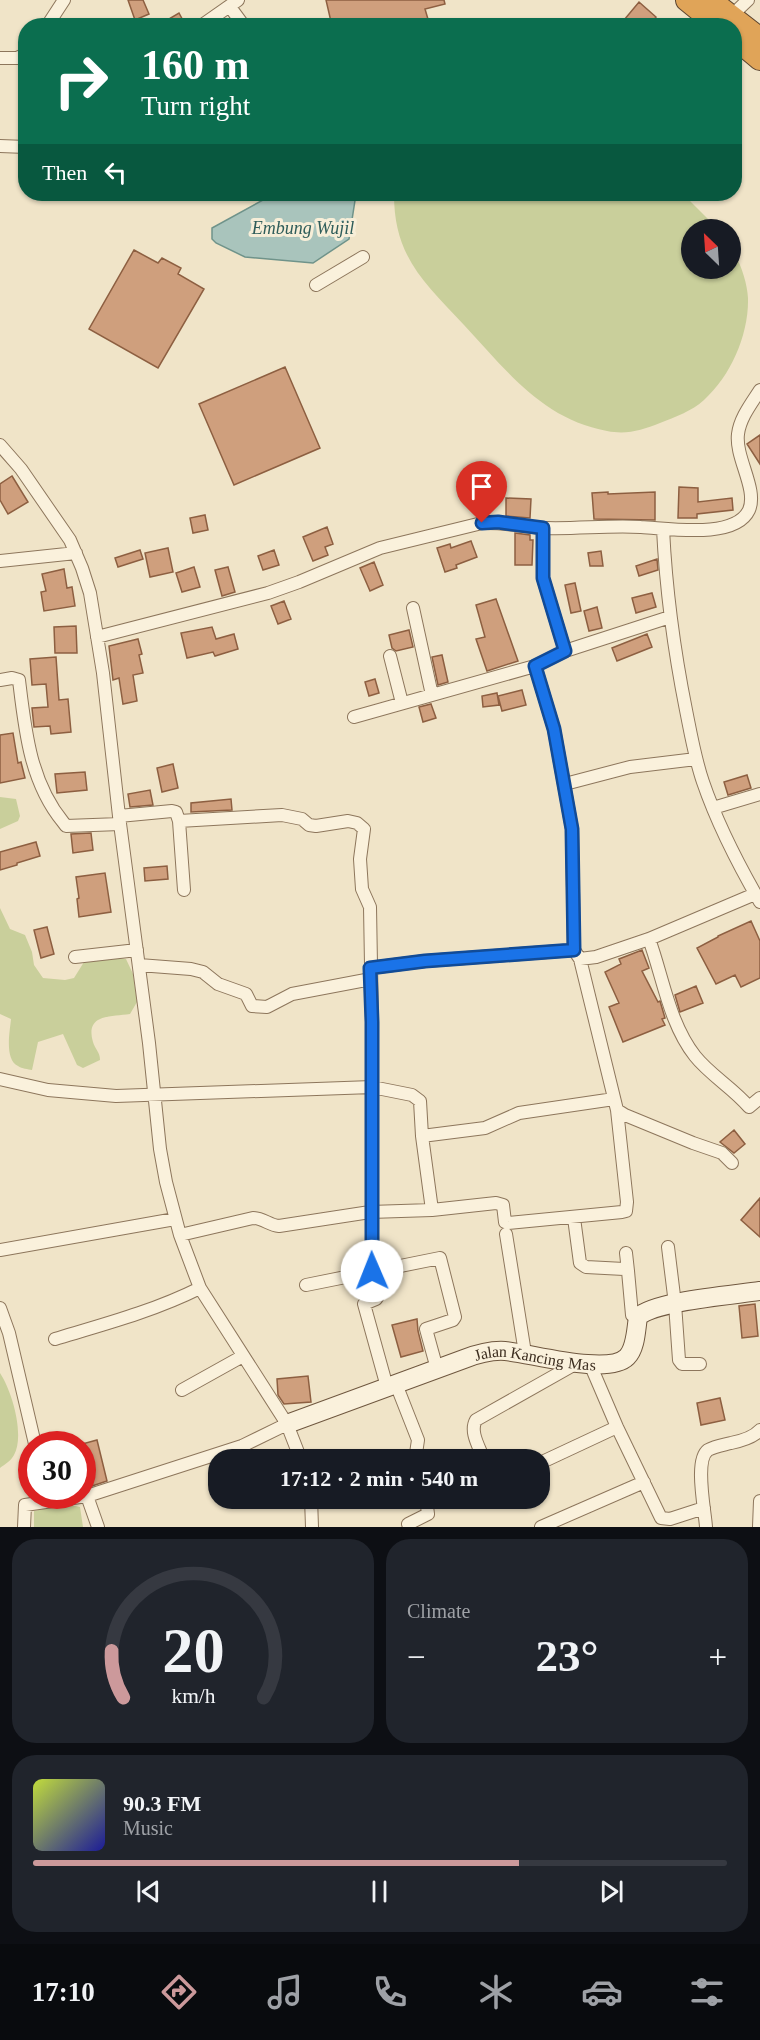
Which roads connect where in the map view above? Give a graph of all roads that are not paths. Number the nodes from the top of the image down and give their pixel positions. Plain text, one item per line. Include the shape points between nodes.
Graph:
1 (64, 0) edge
2 (687, 0) edge
3 (710, 0) edge
4 (748, 0) edge
5 (234, 3) edge
6 (52, 18) edge
7 (212, 18) edge
8 (241, 18) edge
9 (717, 18) edge
10 (721, 18) edge
11 (728, 18) edge
12 (742, 30) edge
13 (760, 39) edge
14 (742, 44) edge
15 (18, 57) edge
16 (0, 58) edge
17 (760, 59) edge
18 (0, 146) edge
19 (18, 147) edge
20 (363, 257) dead end
21 (316, 285) dead end
22 (760, 390) edge
23 (0, 445) edge
24 (543, 528) junction
25 (663, 529) junction
26 (76, 553) junction
27 (0, 561) edge
28 (413, 608) dead end
29 (670, 617) junction
30 (97, 637) junction
31 (565, 651) junction
32 (390, 656) dead end
33 (535, 666) junction
34 (0, 680) edge
35 (432, 695) junction
36 (402, 703) junction
37 (354, 717) dead end
38 (696, 759) junction
39 (565, 784) junction
40 (760, 794) edge
41 (713, 808) junction
42 (119, 820) junction
43 (179, 821) junction
44 (184, 890) dead end
45 (758, 898) edge
46 (649, 939) junction
47 (137, 950) junction
48 (577, 954) junction
49 (75, 957) dead end
50 (139, 965) junction
51 (370, 974) junction
52 (0, 1079) edge
53 (372, 1087) junction
54 (153, 1094) junction
55 (760, 1098) edge
56 (616, 1104) junction
57 (422, 1136) junction
58 (732, 1163) dead end
59 (432, 1210) junction
60 (370, 1212) junction
61 (574, 1218) junction
62 (175, 1219) junction
63 (506, 1233) dead end
64 (180, 1235) junction
65 (0, 1239) edge
66 (668, 1246) dead end
67 (0, 1250) edge
68 (626, 1253) dead end
69 (372, 1271) junction
70 (628, 1271) junction
71 (306, 1285) dead end
72 (200, 1288) junction
73 (760, 1291) edge
74 (675, 1304) junction
75 (0, 1308) edge
76 (638, 1317) junction
77 (56, 1339) dead end
78 (525, 1353) junction
79 (243, 1356) junction
80 (583, 1364) junction
81 (700, 1364) dead end
82 (437, 1369) junction
83 (392, 1385) junction
84 (182, 1390) dead end
85 (287, 1424) junction
86 (617, 1427) junction
87 (760, 1430) edge
88 (32, 1431) edge
89 (297, 1449) edge
90 (416, 1449) edge
91 (480, 1449) edge
92 (550, 1458) edge
93 (644, 1482) junction
94 (96, 1493) edge
95 (760, 1501) edge
96 (704, 1508) junction
97 (25, 1509) edge
98 (92, 1509) edge
99 (311, 1509) edge
100 (427, 1509) edge
101 (405, 1526) edge
102 (24, 1527) edge
103 (98, 1527) edge
104 (312, 1527) edge
105 (541, 1527) edge
106 (706, 1527) edge
107 (759, 1527) edge

1 - 6 street
2 - 9 highway
3 - 10 highway
4 - 11 street
5 - 7 street
5 - 8 street
12 - 13 highway
14 - 17 highway
15 - 16 street
18 - 19 street
20 - 21 street
22 - 25 street via 738,434 750,509 733,524 719,528
23 - 26 street via 21,469
24 - 25 street
24 - 30 street via 482,523 406,540 268,593
24 - 31 street via 543,578
25 - 29 street
26 - 27 street
26 - 30 street via 90,592
28 - 35 street
29 - 31 street
29 - 38 street
30 - 42 street
31 - 33 street
32 - 36 street
33 - 35 street
33 - 39 street
34 - 42 street via 18,680 34,770 44,795 66,826
35 - 36 street
36 - 37 street
38 - 39 street via 620,769
38 - 41 street
39 - 48 street via 572,829
40 - 41 street
41 - 45 street
42 - 43 street via 172,811
42 - 47 street
43 - 44 street
43 - 51 street via 282,815 316,826 357,823 363,829 362,889 370,907
45 - 46 street
46 - 48 street via 596,957
46 - 55 street via 672,1011 688,1046 749,1107
47 - 49 street
47 - 50 street
48 - 51 street via 425,961
48 - 56 street
50 - 51 street via 202,972 218,984 246,993 252,1006 267,1007 292,994
50 - 54 street
51 - 53 street
52 - 54 street via 98,1096
53 - 54 street
53 - 57 street via 417,1096
53 - 60 street
54 - 62 street
56 - 57 street via 519,1113 485,1128
56 - 58 street via 644,1123 722,1153
56 - 61 street via 626,1211
57 - 59 street
59 - 60 street
59 - 61 street via 496,1203 503,1205 506,1223
60 - 64 street via 279,1226 253,1218
60 - 69 street
61 - 70 street via 583,1266
62 - 64 street
62 - 67 street
63 - 78 street
64 - 72 street
65 - 67 street
66 - 74 street
68 - 70 street
69 - 71 street
69 - 82 street via 438,1257 442,1260 455,1317 426,1329
69 - 83 street via 378,1297 364,1306
70 - 76 street via 632,1315
72 - 77 street via 175,1301
72 - 79 street
73 - 74 street
74 - 76 street via 648,1310
74 - 81 street via 680,1363
75 - 88 street
76 - 80 street, Jalan Kancing Mas via 627,1357 612,1363
78 - 80 street, Jalan Kancing Mas
78 - 82 street, Jalan Kancing Mas via 491,1351
79 - 84 street
79 - 85 street
80 - 86 street
80 - 91 street via 476,1420 473,1432
82 - 83 street, Jalan Kancing Mas
83 - 85 street, Jalan Kancing Mas
83 - 90 street via 417,1440
85 - 89 street
85 - 94 street via 242,1446
86 - 92 street
86 - 93 street
87 - 96 street via 738,1442 707,1451 700,1464
93 - 96 street via 661,1518 670,1519
93 - 105 street
95 - 107 street
96 - 106 street
97 - 102 street
98 - 103 street
99 - 104 street
100 - 101 street via 428,1514

